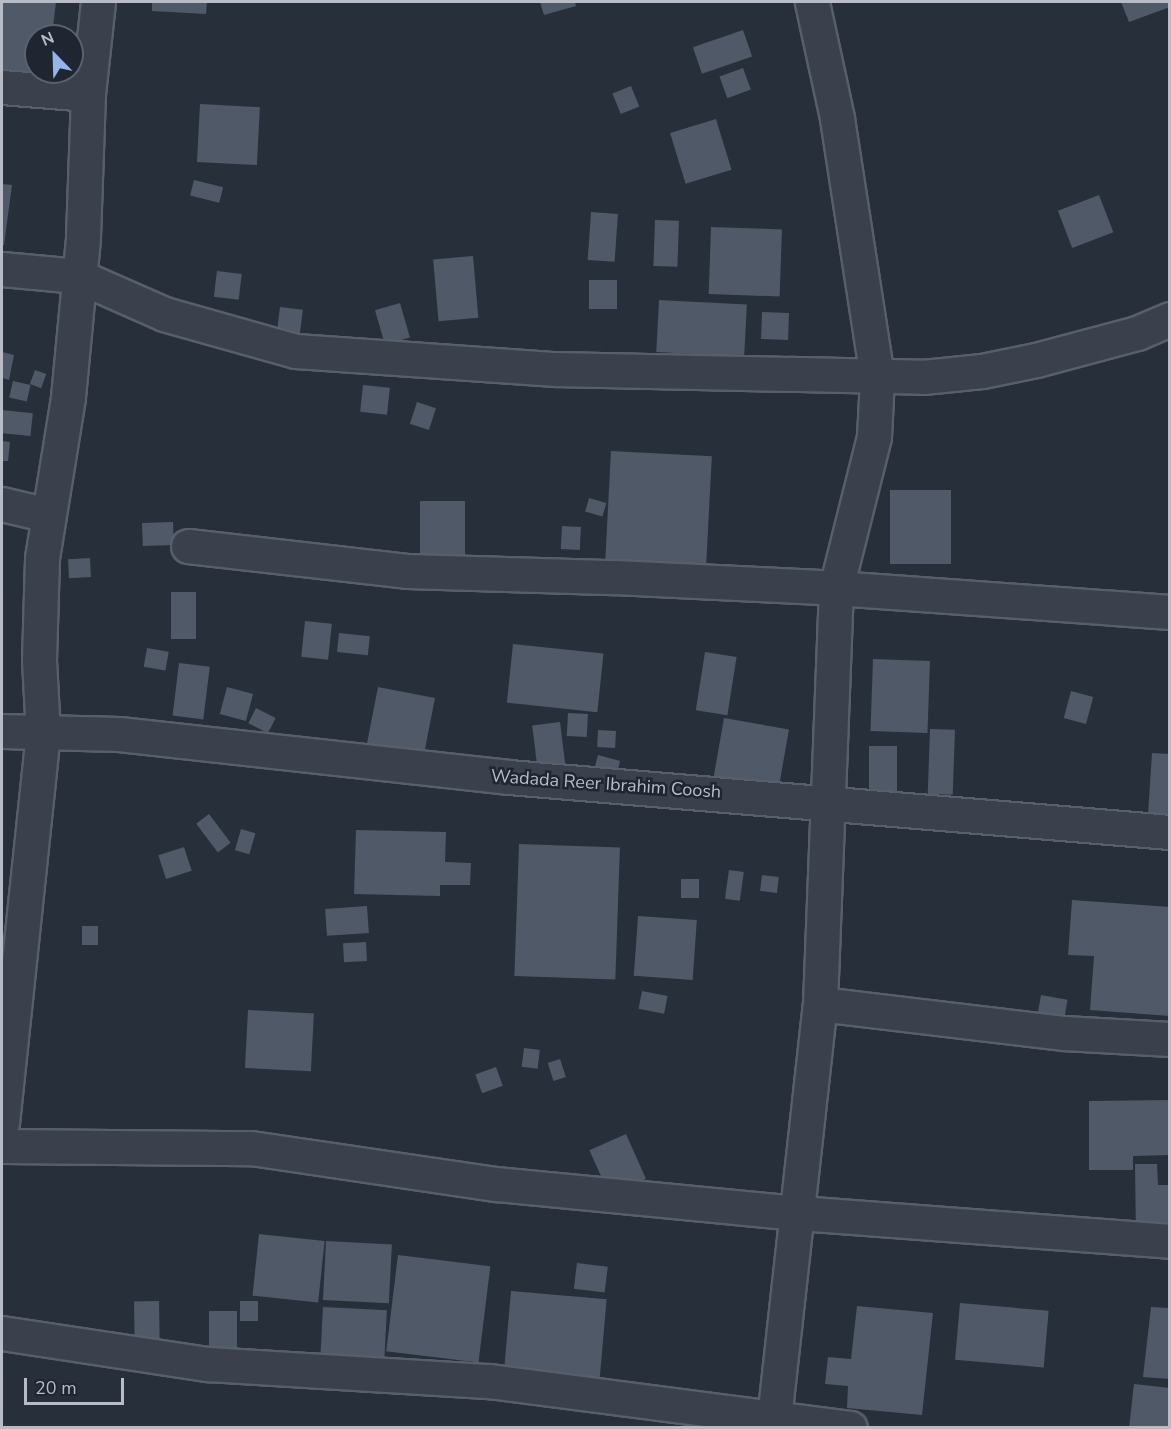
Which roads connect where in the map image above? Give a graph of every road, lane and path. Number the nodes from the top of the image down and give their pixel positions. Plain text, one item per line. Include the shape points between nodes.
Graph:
1 (98, 2) edge
2 (812, 2) edge
3 (2, 87) edge
4 (88, 94) junction
5 (2, 269) edge
6 (78, 276) junction
7 (1170, 320) edge
8 (877, 377) junction
9 (2, 504) edge
10 (48, 515) junction
11 (188, 546) dead end
12 (837, 588) junction
13 (1170, 612) edge
14 (2, 731) edge
15 (43, 734) junction
16 (828, 801) junction
17 (1170, 832) edge
18 (820, 1004) junction
19 (1170, 1039) edge
20 (2, 1123) edge
21 (2, 1146) edge
22 (799, 1214) junction
23 (1170, 1241) edge
24 (2, 1333) edge
25 (774, 1424) edge
26 (850, 1428) edge

1 - 4 street
2 - 8 street via 837,118
3 - 4 street
4 - 6 street
5 - 6 street
6 - 8 street via 164,314 296,351 555,369
6 - 10 street via 68,398
7 - 8 street via 1126,336 982,371
8 - 12 street via 874,437
9 - 10 street
10 - 15 street via 39,614
11 - 12 street via 407,572
12 - 13 street
12 - 16 street
14 - 15 street, Wadada Reer Ibrahim Coosh
15 - 16 street, Wadada Reer Ibrahim Coosh via 119,734 497,776
15 - 20 street
16 - 17 street, Wadada Reer Ibrahim Coosh
16 - 18 street
18 - 19 street via 1064,1033
18 - 22 street
21 - 22 street via 251,1148 496,1184
22 - 23 street
22 - 25 street
24 - 25 street via 208,1364 489,1381
25 - 26 street

